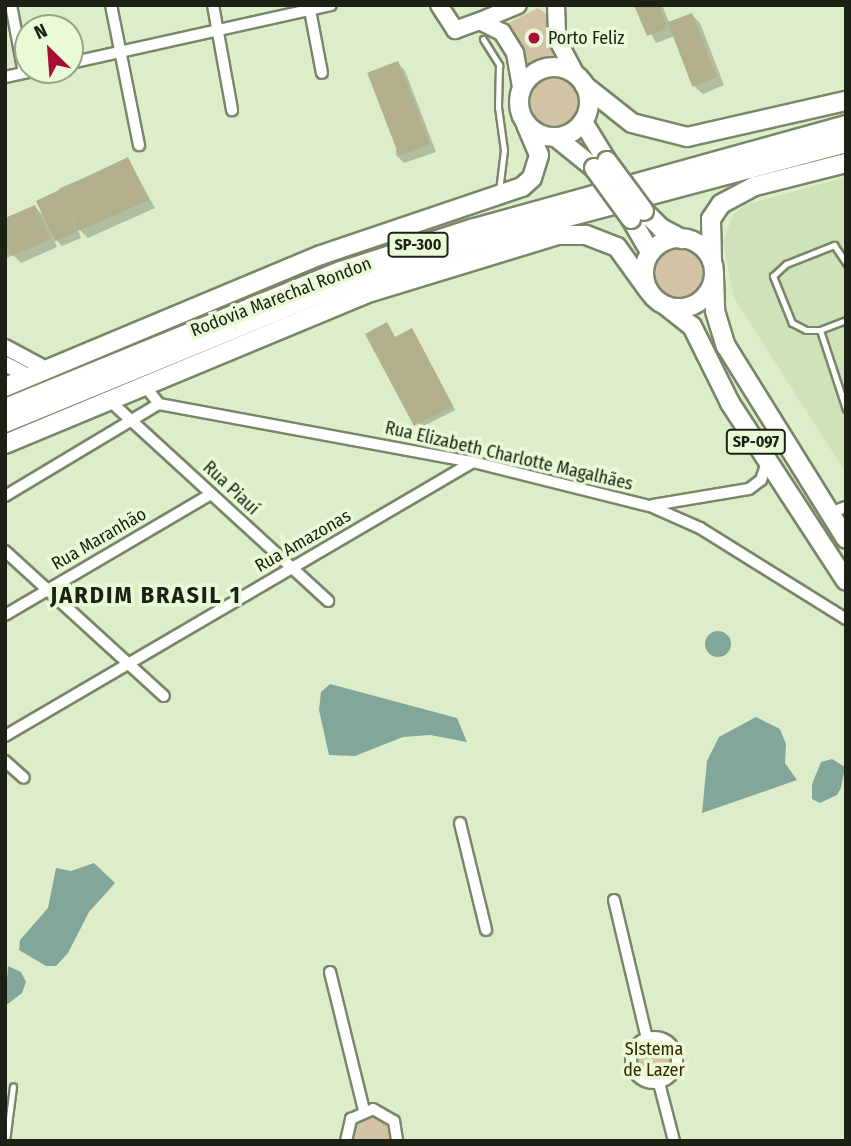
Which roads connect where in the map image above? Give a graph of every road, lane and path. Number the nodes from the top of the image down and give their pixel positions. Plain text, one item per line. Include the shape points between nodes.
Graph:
1 (111, 5) edge
2 (213, 5) edge
3 (331, 5) edge
4 (439, 5) edge
5 (518, 5) edge
6 (556, 5) edge
7 (310, 8) edge
8 (480, 20) junction
9 (218, 29) junction
10 (483, 39) dead end
11 (121, 52) junction
12 (84, 60) edge
13 (322, 73) dead end
14 (580, 80) junction
15 (521, 88) junction
16 (846, 101) edge
17 (232, 110) dead end
18 (583, 122) junction
19 (526, 125) junction
20 (846, 125) edge
21 (556, 138) junction
22 (846, 143) edge
23 (139, 145) dead end
24 (846, 163) edge
25 (601, 164) junction
26 (498, 198) junction
27 (638, 215) junction
28 (681, 239) junction
29 (650, 253) junction
30 (846, 264) edge
31 (713, 268) junction
32 (649, 290) junction
33 (666, 306) junction
34 (846, 320) edge
35 (820, 330) junction
36 (5, 347) edge
37 (5, 364) edge
38 (48, 370) junction
39 (30, 377) junction
40 (145, 386) junction
41 (5, 387) edge
42 (110, 401) junction
43 (159, 404) junction
44 (5, 408) edge
45 (846, 409) edge
46 (132, 421) junction
47 (5, 423) edge
48 (5, 444) edge
49 (768, 459) junction
50 (473, 462) junction
51 (211, 494) junction
52 (5, 496) edge
53 (650, 506) junction
54 (838, 510) edge
55 (846, 539) edge
56 (5, 551) edge
57 (292, 568) junction
58 (846, 581) edge
59 (48, 590) junction
60 (328, 601) dead end
61 (5, 615) edge
62 (846, 619) edge
63 (130, 663) junction
64 (164, 696) dead end
65 (5, 736) edge
66 (5, 761) edge
67 (24, 778) dead end
68 (460, 823) dead end
69 (614, 900) dead end
70 (486, 930) dead end
71 (330, 972) dead end
72 (647, 1038) junction
73 (659, 1083) junction
74 (13, 1086) dead end
75 (364, 1110) junction
76 (6, 1141) edge
77 (346, 1141) edge
78 (397, 1141) edge
79 (674, 1141) edge

1 - 11 street
2 - 9 street
3 - 7 street
4 - 8 main road via 454,30
5 - 8 main road
6 - 14 main road via 558,39
7 - 9 street
7 - 13 street
8 - 15 main road via 509,41
9 - 11 street
9 - 17 street
10 - 26 lane via 499,65 504,150
11 - 12 street
11 - 23 street
14 - 15 main road via 547,68
14 - 16 main road via 632,122 687,137
14 - 18 main road via 589,103
15 - 19 main road via 518,107
18 - 21 main road
18 - 25 main road
19 - 21 main road
19 - 26 main road via 536,142 537,167 523,187
20 - 44 main road, Rodovia Marechal Rondon / SP-300 via 471,229 341,271
21 - 25 main road
22 - 47 main road, Rodovia Marechal Rondon / SP-300 via 478,241 368,276
24 - 31 main road via 755,187 721,204 711,219
25 - 27 main road, bridge
26 - 38 main road via 321,255
27 - 28 main road
27 - 29 main road
28 - 29 main road via 659,245
28 - 31 main road via 700,245
29 - 32 main road via 644,271
30 - 35 lane via 834,245 786,264 773,276 792,323
31 - 33 main road via 697,303
31 - 54 main road, SP-097 via 715,311 726,346
32 - 33 main road
32 - 40 main road via 617,247 586,235 558,235 365,294
33 - 49 main road, SP-097 via 692,326 730,403
34 - 35 lane
35 - 45 lane
36 - 38 street
37 - 39 street
38 - 39 main road
39 - 41 main road
40 - 42 main road
40 - 43 street
42 - 46 street, Rua Piauí
42 - 48 main road
43 - 46 street
43 - 50 street, Rua Elizabeth Charlotte Magalhães
46 - 51 street, Rua Piauí
46 - 52 street
49 - 53 street via 761,480 749,489
49 - 58 main road, SP-097
50 - 53 street, Rua Elizabeth Charlotte Magalhães
50 - 57 street, Rua Amazonas
51 - 57 street, Rua Piauí
51 - 59 street, Rua Maranhão
53 - 62 street, Rua Elizabeth Charlotte Magalhães via 699,528
54 - 55 main road, SP-097
56 - 59 street
57 - 60 street, Rua Piauí
57 - 63 street, Rua Amazonas
59 - 61 street, Rua Maranhão
59 - 63 street
63 - 64 street
63 - 65 street, Rua Amazonas
66 - 67 street
68 - 70 street
69 - 72 street
71 - 75 street
72 - 73 street via 635,1045 630,1065 644,1082
72 - 73 street via 669,1043 677,1056 675,1070
73 - 79 street
74 - 76 lane
75 - 77 street via 351,1119
75 - 78 street via 388,1115 397,1129

